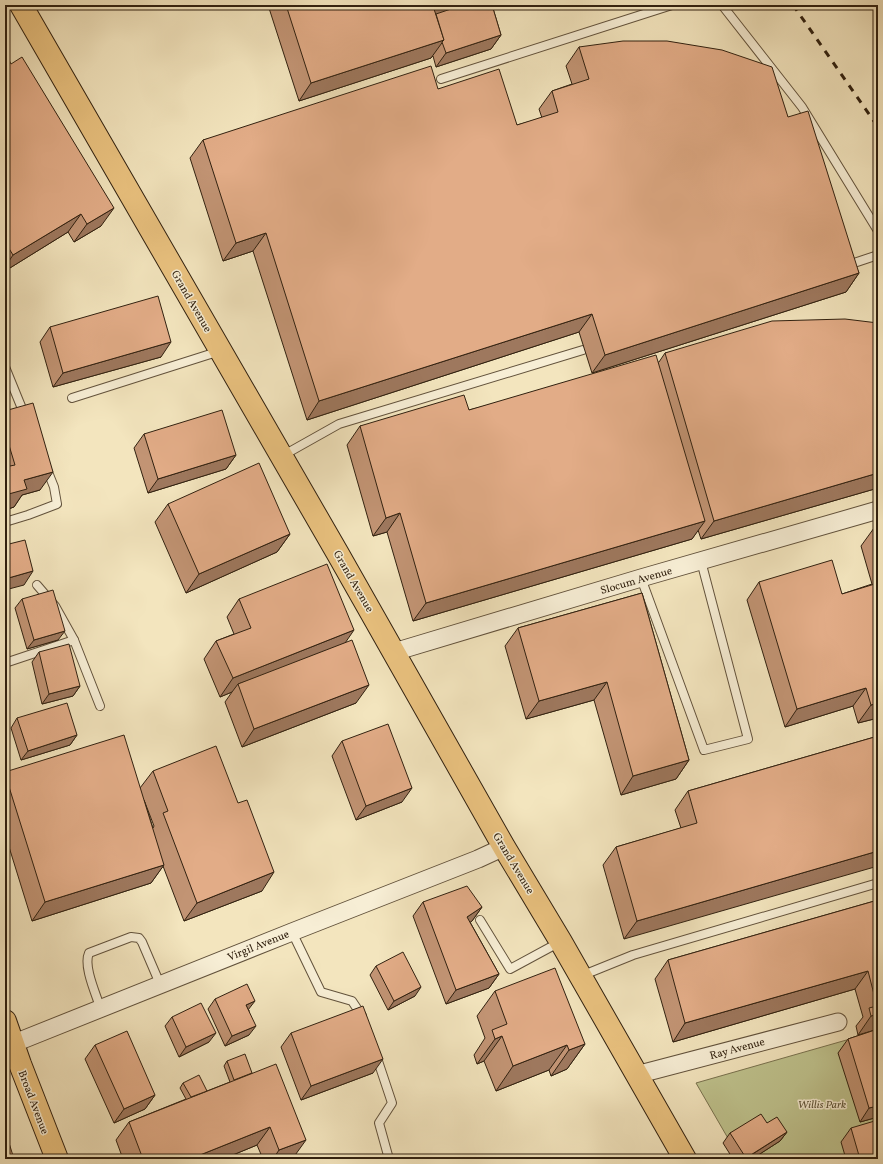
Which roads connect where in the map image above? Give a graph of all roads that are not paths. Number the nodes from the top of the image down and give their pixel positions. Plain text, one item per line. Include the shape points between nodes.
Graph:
1 (21, 5) edge
2 (672, 5) edge
3 (722, 5) edge
4 (441, 79) dead end
5 (878, 231) edge
6 (878, 255) edge
7 (843, 267) edge
8 (583, 350) dead end
9 (221, 351) junction
10 (5, 368) edge
11 (72, 398) dead end
12 (28, 422) edge
13 (281, 456) junction
14 (42, 458) edge
15 (878, 510) edge
16 (5, 522) edge
17 (701, 561) junction
18 (641, 578) junction
19 (37, 585) dead end
20 (74, 640) junction
21 (394, 652) junction
22 (5, 663) edge
23 (100, 706) dead end
24 (504, 847) junction
25 (878, 883) edge
26 (480, 920) edge
27 (292, 932) junction
28 (561, 942) junction
29 (580, 976) junction
30 (160, 984) junction
31 (100, 1008) junction
32 (5, 1021) edge
33 (838, 1022) dead end
34 (364, 1023) edge
35 (12, 1044) junction
36 (372, 1045) edge
37 (636, 1075) junction
38 (57, 1159) edge
39 (389, 1159) edge
40 (685, 1159) edge

1 - 9 main road, Grand Avenue
2 - 4 lane
3 - 5 lane via 802,107
6 - 7 lane
8 - 13 lane via 339,424
9 - 11 lane
9 - 13 main road, Grand Avenue
10 - 12 lane
13 - 21 main road, Grand Avenue
14 - 16 lane via 54,487 57,504
15 - 17 street, Slocum Avenue
17 - 18 street, Slocum Avenue
17 - 18 lane via 748,739 704,750
18 - 21 street, Slocum Avenue
19 - 20 lane via 55,606
20 - 22 lane
20 - 23 lane
21 - 24 main road, Grand Avenue
24 - 27 street, Virgil Avenue
24 - 28 main road, Grand Avenue
25 - 29 lane via 633,955
26 - 28 lane via 510,969
27 - 30 street, Virgil Avenue
27 - 34 lane via 321,992 352,1001
28 - 29 main road, Grand Avenue
29 - 37 main road, Grand Avenue
30 - 31 street, Virgil Avenue
30 - 31 lane via 139,938 131,937 89,953 87,966
31 - 35 street, Virgil Avenue
32 - 35 main road, Broad Avenue
33 - 37 street, Ray Avenue
35 - 38 main road, Broad Avenue
36 - 39 lane via 392,1103 379,1123
37 - 40 main road, Grand Avenue

